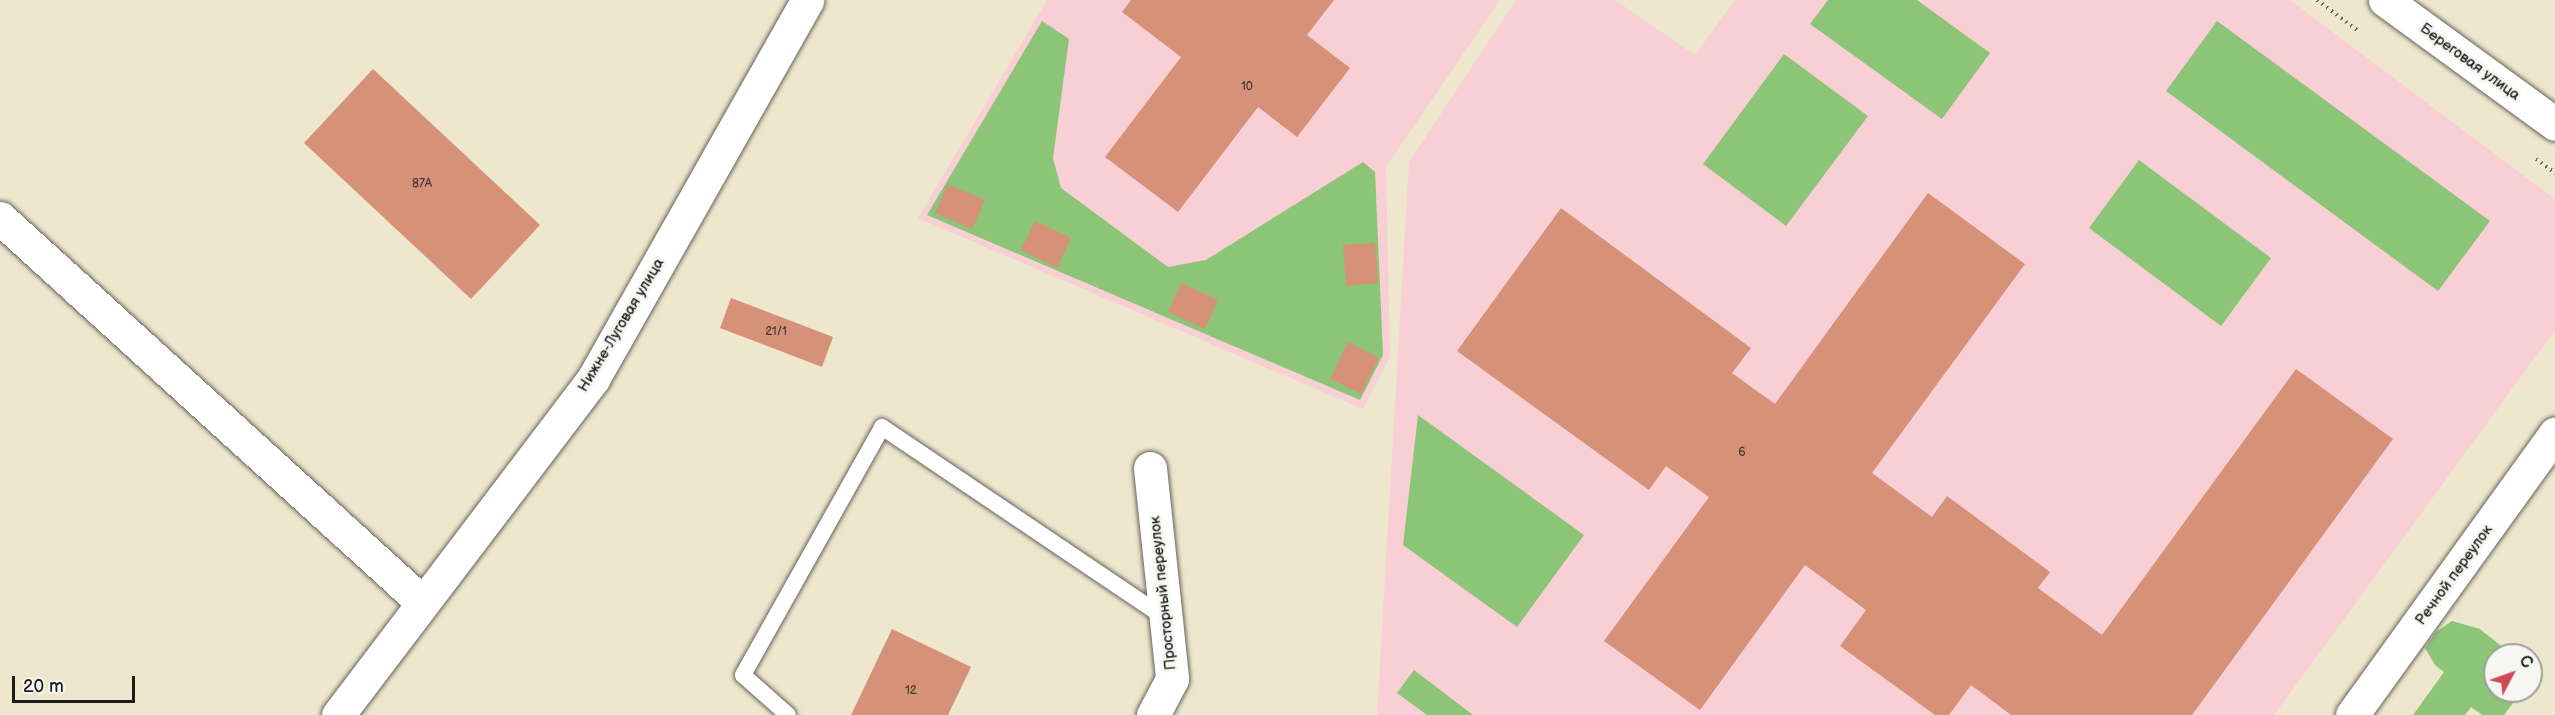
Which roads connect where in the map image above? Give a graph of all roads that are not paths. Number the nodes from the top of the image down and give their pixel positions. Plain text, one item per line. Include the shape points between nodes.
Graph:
1 (807, 0) edge
2 (2385, 0) edge
3 (2555, 124) edge
4 (0, 218) edge
5 (2555, 434) edge
6 (1150, 468) dead end
7 (422, 602) junction
8 (1165, 619) junction
9 (338, 715) edge
10 (788, 715) edge
11 (1153, 715) edge
12 (2352, 715) edge

1 - 7 street, Нижне-Луговая улица via 593,379
2 - 3 street, Береговая улица
4 - 7 street
5 - 12 street, Речной переулок
6 - 8 street, Просторный переулок
7 - 9 street, Нижне-Луговая улица
8 - 10 lane via 882,427 743,675
8 - 11 street, Просторный переулок via 1172,679

